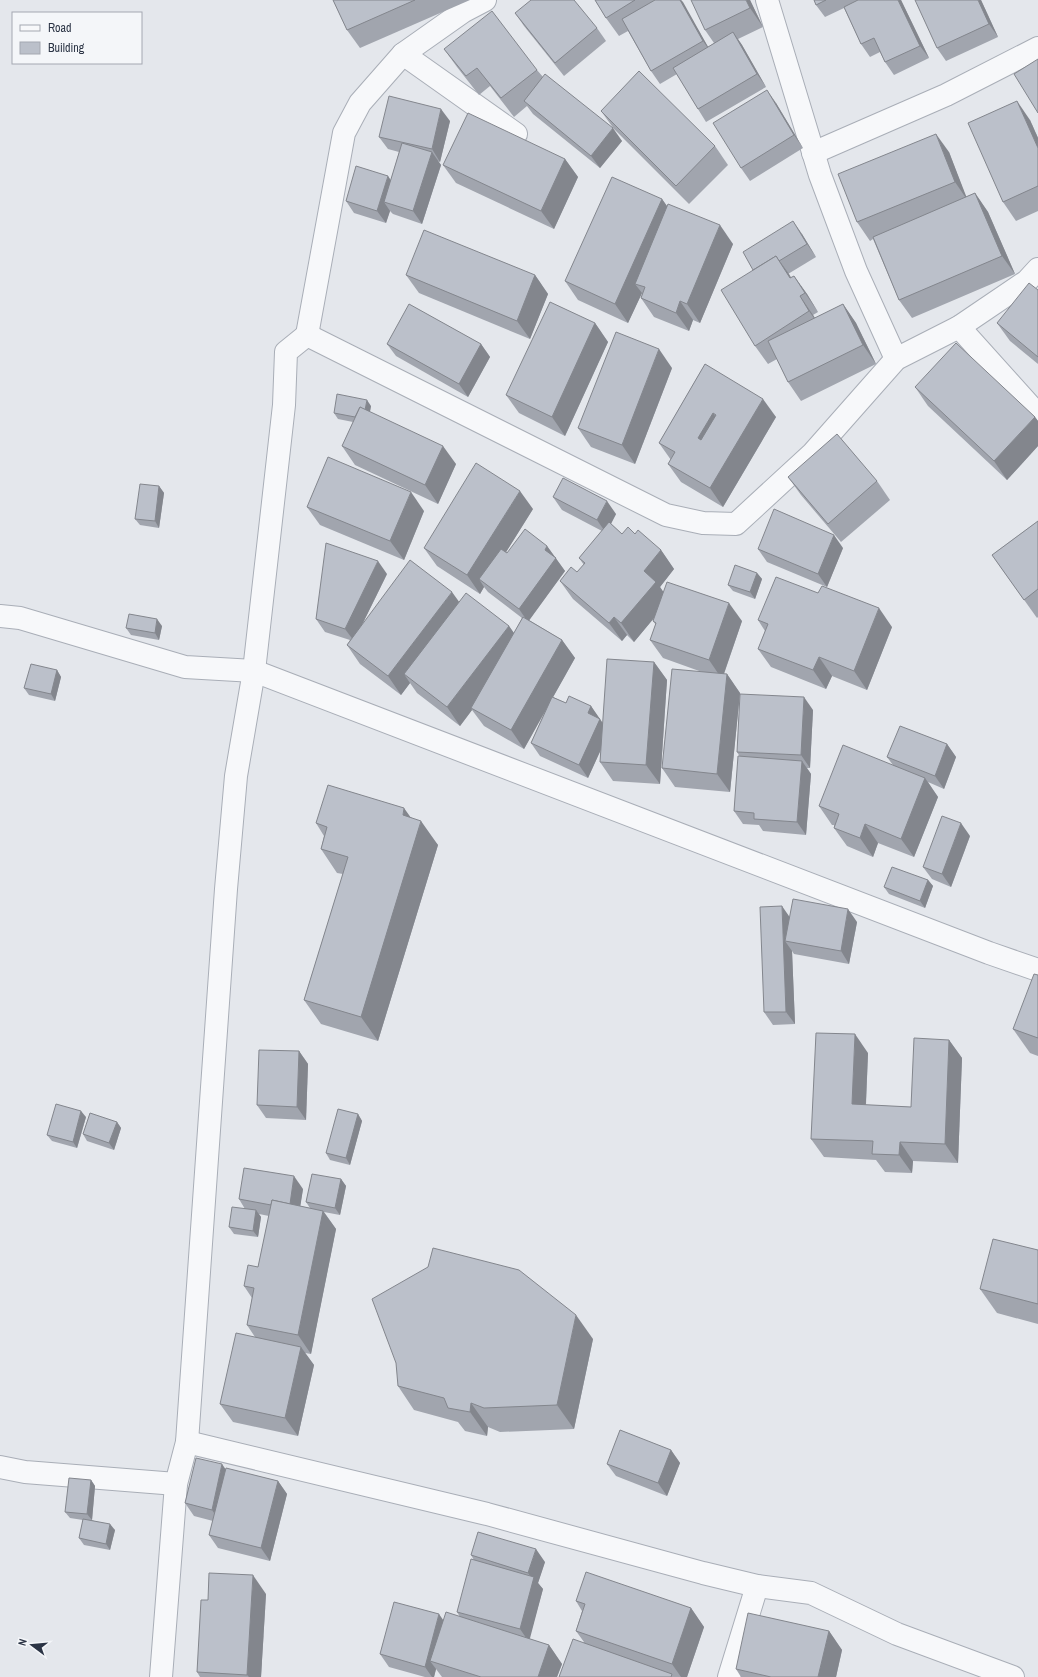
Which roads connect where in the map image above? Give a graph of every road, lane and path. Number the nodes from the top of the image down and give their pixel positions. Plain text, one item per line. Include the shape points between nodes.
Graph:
1 (485, 0) edge
2 (767, 0) edge
3 (1038, 48) edge
4 (403, 54) junction
5 (516, 134) edge
6 (813, 153) junction
7 (1038, 269) edge
8 (959, 327) junction
9 (308, 335) junction
10 (896, 359) junction
11 (1038, 415) edge
12 (0, 616) edge
13 (254, 671) junction
14 (1038, 970) edge
15 (188, 1442) junction
16 (0, 1467) edge
17 (176, 1484) junction
18 (757, 1586) junction
19 (161, 1677) edge
20 (729, 1677) edge
21 (1013, 1677) edge

1 - 4 street via 464,11
2 - 6 street
3 - 6 street via 946,95
4 - 5 street
4 - 9 street via 360,103 344,133
6 - 10 street via 856,271
7 - 8 street via 1027,281
8 - 10 street
8 - 11 street
9 - 10 street via 666,515 703,523 736,524 813,453
9 - 13 street via 286,352 284,405
12 - 13 street via 20,618 185,667
13 - 14 street
13 - 15 street via 236,776 226,889
15 - 17 street
15 - 18 street via 487,1514
16 - 17 street via 25,1472
17 - 19 street
18 - 20 street
18 - 21 street via 811,1593 897,1634

